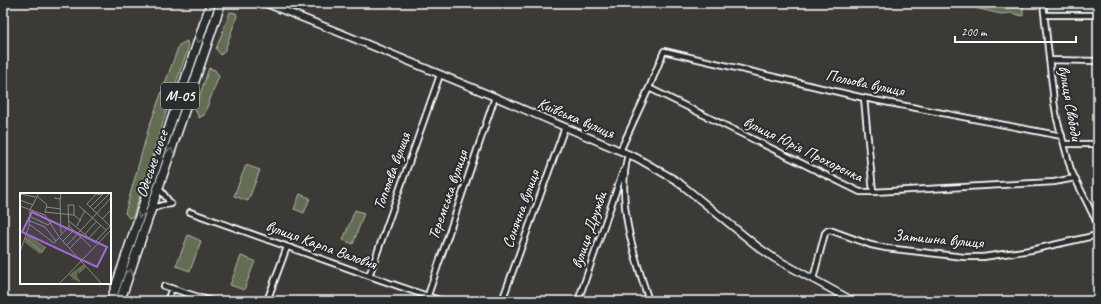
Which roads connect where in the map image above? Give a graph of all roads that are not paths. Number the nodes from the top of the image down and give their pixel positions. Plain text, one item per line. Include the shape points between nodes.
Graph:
1 (211, 3) edge
2 (221, 3) edge
3 (265, 3) edge
4 (1043, 3) edge
5 (1044, 15) junction
6 (1098, 15) edge
7 (1049, 60) junction
8 (1098, 61) edge
9 (440, 75) junction
10 (649, 88) junction
11 (496, 98) junction
12 (864, 98) junction
13 (564, 126) junction
14 (1062, 136) junction
15 (1064, 144) junction
16 (1098, 144) edge
17 (620, 151) junction
18 (628, 154) junction
19 (624, 168) junction
20 (1075, 178) junction
21 (159, 188) junction
22 (873, 192) junction
23 (151, 210) junction
24 (190, 212) dead end
25 (1098, 225) edge
26 (1098, 235) edge
27 (136, 242) junction
28 (287, 247) junction
29 (370, 276) junction
30 (813, 279) junction
31 (164, 286) dead end
32 (172, 288) junction
33 (427, 298) edge
34 (111, 301) edge
35 (120, 301) edge
36 (168, 301) edge
37 (211, 301) edge
38 (267, 301) edge
39 (442, 301) edge
40 (502, 301) edge
41 (578, 301) edge
42 (649, 301) edge
43 (853, 301) edge

1 -> 27 highway, Одеське шосе / М-05
21 -> 2 highway, Одеське шосе / М-05
3 - 9 street, Київська вулиця
4 - 5 street, вулиця Свободи
5 - 6 street
5 - 7 street, вулиця Свободи
7 - 8 street
7 - 14 street, вулиця Свободи via 1054,102
9 - 11 street, Київська вулиця
9 - 29 street, Тополева вулиця
10 - 12 street, Польова вулиця via 664,51
10 - 17 street
10 - 22 street, вулиця Юрія Прохоренка via 860,192
11 - 13 street, Київська вулиця
11 - 33 street, Теремська вулиця
12 - 14 street, Польова вулиця
12 - 22 street
13 - 17 street, Київська вулиця
13 - 40 street, Сонячна вулиця
14 - 15 street, вулиця Свободи
15 - 16 street
15 - 20 street, вулиця Свободи
17 - 18 street, Київська вулиця
18 - 19 street
18 - 30 street, Київська вулиця via 677,181 758,247
19 - 41 street, вулиця Дружби
19 - 42 street via 628,226
20 - 22 street, вулиця Юрія Прохоренка via 1054,182
20 - 25 street, вулиця Свободи
21 - 23 highway, Одеське шосе / М-05
21 - 23 street via 171,204
23 - 27 highway, Одеське шосе / М-05
24 - 28 street, вулиця Карпа Валовня
26 - 30 street, Затишна вулиця via 1031,250 973,257 886,248 830,230 825,233
27 - 34 highway, М-05
35 -> 27 highway, М-05
28 - 29 street, вулиця Карпа Валовня
28 - 38 street
29 - 33 street, вулиця Карпа Валовня
30 - 43 street, Київська вулиця
31 - 32 street
32 - 36 street
32 - 37 street
33 - 39 street, вулиця Карпа Валовня

